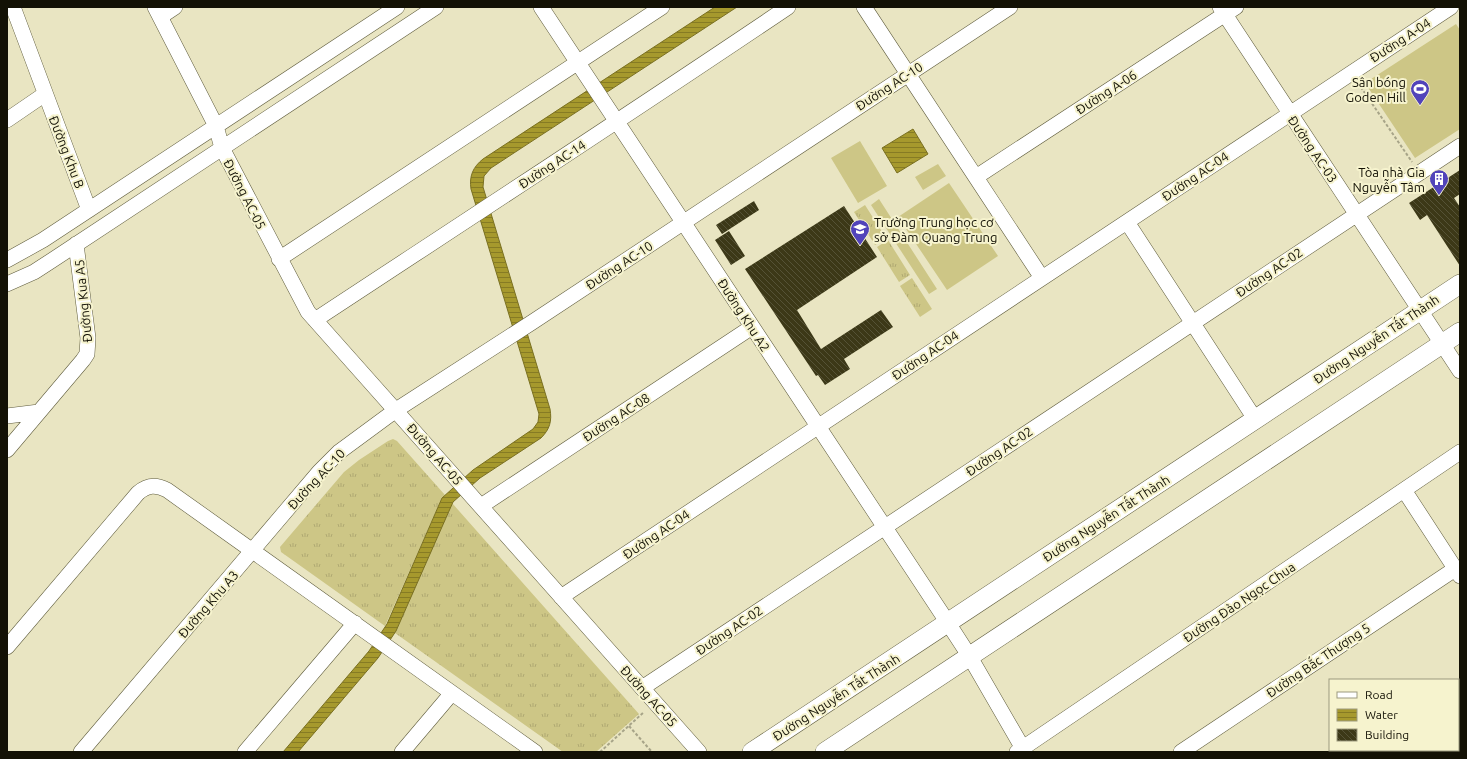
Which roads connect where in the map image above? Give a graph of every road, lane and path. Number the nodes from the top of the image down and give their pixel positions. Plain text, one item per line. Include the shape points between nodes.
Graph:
1 (13, 7) edge
2 (175, 7) edge
3 (436, 7) edge
4 (541, 7) edge
5 (662, 7) edge
6 (788, 7) edge
7 (864, 7) edge
8 (1010, 7) edge
9 (1451, 7) edge
10 (393, 8) edge
11 (1227, 9) edge
12 (158, 12) edge
13 (578, 62) junction
14 (907, 75) junction
15 (1357, 82) dead end
16 (45, 94) junction
17 (1290, 114) junction
18 (7, 120) edge
19 (617, 122) junction
20 (216, 126) junction
21 (1460, 146) edge
22 (222, 148) junction
23 (1413, 164) dead end
24 (976, 177) junction
25 (89, 210) junction
26 (1356, 214) junction
27 (1126, 222) junction
28 (683, 223) junction
29 (76, 244) junction
30 (279, 259) junction
31 (7, 260) edge
32 (1042, 278) junction
33 (7, 284) edge
34 (1460, 284) edge
35 (1420, 310) junction
36 (315, 320) junction
37 (1192, 323) junction
38 (752, 327) junction
39 (1460, 332) edge
40 (1442, 344) junction
41 (1460, 371) edge
42 (396, 410) junction
43 (39, 412) junction
44 (7, 416) edge
45 (1255, 420) junction
46 (818, 426) junction
47 (7, 450) edge
48 (1460, 452) edge
49 (1404, 490) junction
50 (476, 502) junction
51 (884, 527) junction
52 (253, 551) junction
53 (1458, 572) edge
54 (561, 597) junction
55 (948, 622) junction
56 (355, 623) junction
57 (7, 647) edge
58 (970, 657) junction
59 (642, 688) junction
60 (452, 693) junction
61 (644, 712) dead end
62 (629, 726) junction
63 (1021, 751) edge
64 (81, 752) edge
65 (245, 752) edge
66 (402, 752) edge
67 (535, 752) edge
68 (600, 752) edge
69 (652, 752) edge
70 (699, 752) edge
71 (752, 752) edge
72 (825, 752) edge
73 (1181, 752) edge

1 - 16 street, Đường Khu B
2 - 12 street
3 - 22 street
4 - 13 street, Đường Khu A2
5 - 13 street
6 - 19 street, Đường AC-14
7 - 14 street
8 - 14 street, Đường AC-10
9 - 17 street, Đường A-04
10 - 20 street
11 - 17 street, Đường AC-03
11 - 24 street, Đường A-06
12 - 20 street, Đường AC-05
13 - 19 street, Đường Khu A2
13 - 30 street
14 - 24 street
14 - 28 street, Đường AC-10
15 - 23 path
16 - 18 street
16 - 25 street, Đường Khu B
17 - 26 street, Đường AC-03
17 - 27 street, Đường AC-04
19 - 28 street, Đường Khu A2
19 - 36 street, Đường AC-14
20 - 22 street, Đường AC-05
20 - 25 street
21 - 26 street, Đường AC-02
22 - 29 street
22 - 30 street, Đường AC-05
24 - 32 street
25 - 31 street via 44,240
26 - 35 street, Đường AC-03
26 - 37 street, Đường AC-02
27 - 32 street, Đường AC-04
27 - 37 street
28 - 38 street, Đường Khu A2
28 - 42 street, Đường AC-10
29 - 33 street via 34,272
29 - 43 street, Đường Kua A5 via 88,338 87,354
30 - 36 street, Đường AC-05 via 302,302
32 - 46 street, Đường AC-04
34 - 35 main road, Đường Nguyễn Tất Thành
35 - 40 street, Đường AC-03
35 - 45 main road, Đường Nguyễn Tất Thành
36 - 42 street, Đường AC-05
37 - 45 street
37 - 51 street, Đường AC-02
38 - 46 street, Đường Khu A2
38 - 50 street, Đường AC-08
39 - 40 main road
40 - 41 street, Đường AC-03
40 - 58 main road
42 - 50 street, Đường AC-05
42 - 52 street, Đường AC-10 via 328,463
43 - 44 street
43 - 47 street, Đường Kua A5
45 - 55 main road, Đường Nguyễn Tất Thành
46 - 51 street, Đường Khu A2
46 - 54 street, Đường AC-04
48 - 49 street, Đường Đào Ngọc Chua
49 - 53 street
49 - 63 street, Đường Đào Ngọc Chua
50 - 54 street, Đường AC-05
51 - 55 street, Đường Khu A2
51 - 59 street, Đường AC-02
52 - 56 street
52 - 57 street via 167,490 152,486 144,488
52 - 64 street, Đường Khu A3
53 - 73 street, Đường Bắc Thượng 5
54 - 59 street, Đường AC-05
55 - 58 street, Đường Khu A2
55 - 71 main road, Đường Nguyễn Tất Thành
56 - 60 street
56 - 65 street
58 - 63 street, Đường Khu A2
58 - 72 main road
59 - 70 street, Đường AC-05
60 - 66 street
60 - 67 street
61 - 62 path
62 - 68 path
62 - 69 path

